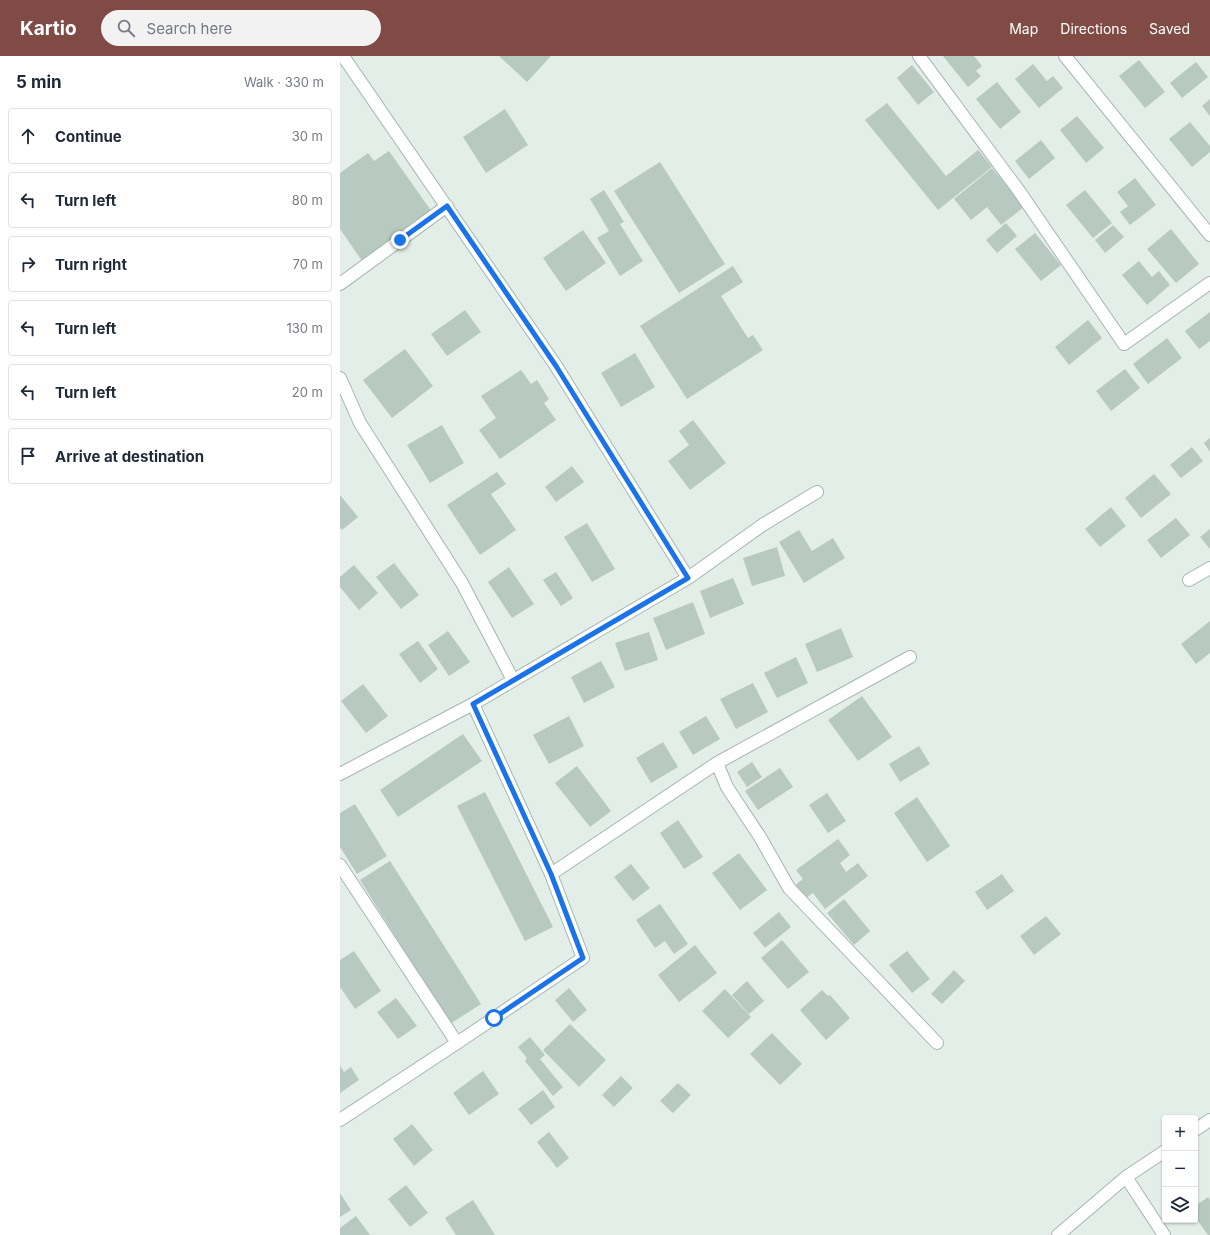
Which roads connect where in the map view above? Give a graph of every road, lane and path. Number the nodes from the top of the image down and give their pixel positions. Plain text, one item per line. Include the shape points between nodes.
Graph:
1 (343, 56) edge
2 (919, 56) edge
3 (1065, 56) edge
4 (447, 206) junction
5 (1210, 235) edge
6 (1210, 283) edge
7 (340, 284) edge
8 (340, 378) edge
9 (817, 492) dead end
10 (1210, 568) edge
11 (688, 578) junction
12 (1189, 580) dead end
13 (910, 657) dead end
14 (513, 680) junction
15 (473, 704) junction
16 (717, 763) junction
17 (340, 774) edge
18 (340, 865) edge
19 (551, 874) junction
20 (937, 1043) dead end
21 (457, 1044) junction
22 (340, 1120) edge
23 (1210, 1120) edge
24 (1198, 1128) edge
25 (1162, 1153) edge
26 (1126, 1177) junction
27 (1058, 1235) edge
28 (1164, 1235) edge

1 - 4 street
2 - 6 street via 1019,191 1124,344
3 - 5 street
4 - 7 street
4 - 11 street via 556,366
8 - 14 street via 360,423 462,583
9 - 11 street via 764,524
10 - 12 street
11 - 14 street
13 - 16 street
14 - 15 street
15 - 17 street
15 - 19 street
16 - 19 street
16 - 20 street via 728,787 788,888
18 - 21 street
19 - 21 street via 583,958
21 - 22 street
23 - 24 street
25 - 26 street
26 - 27 street
26 - 28 street

